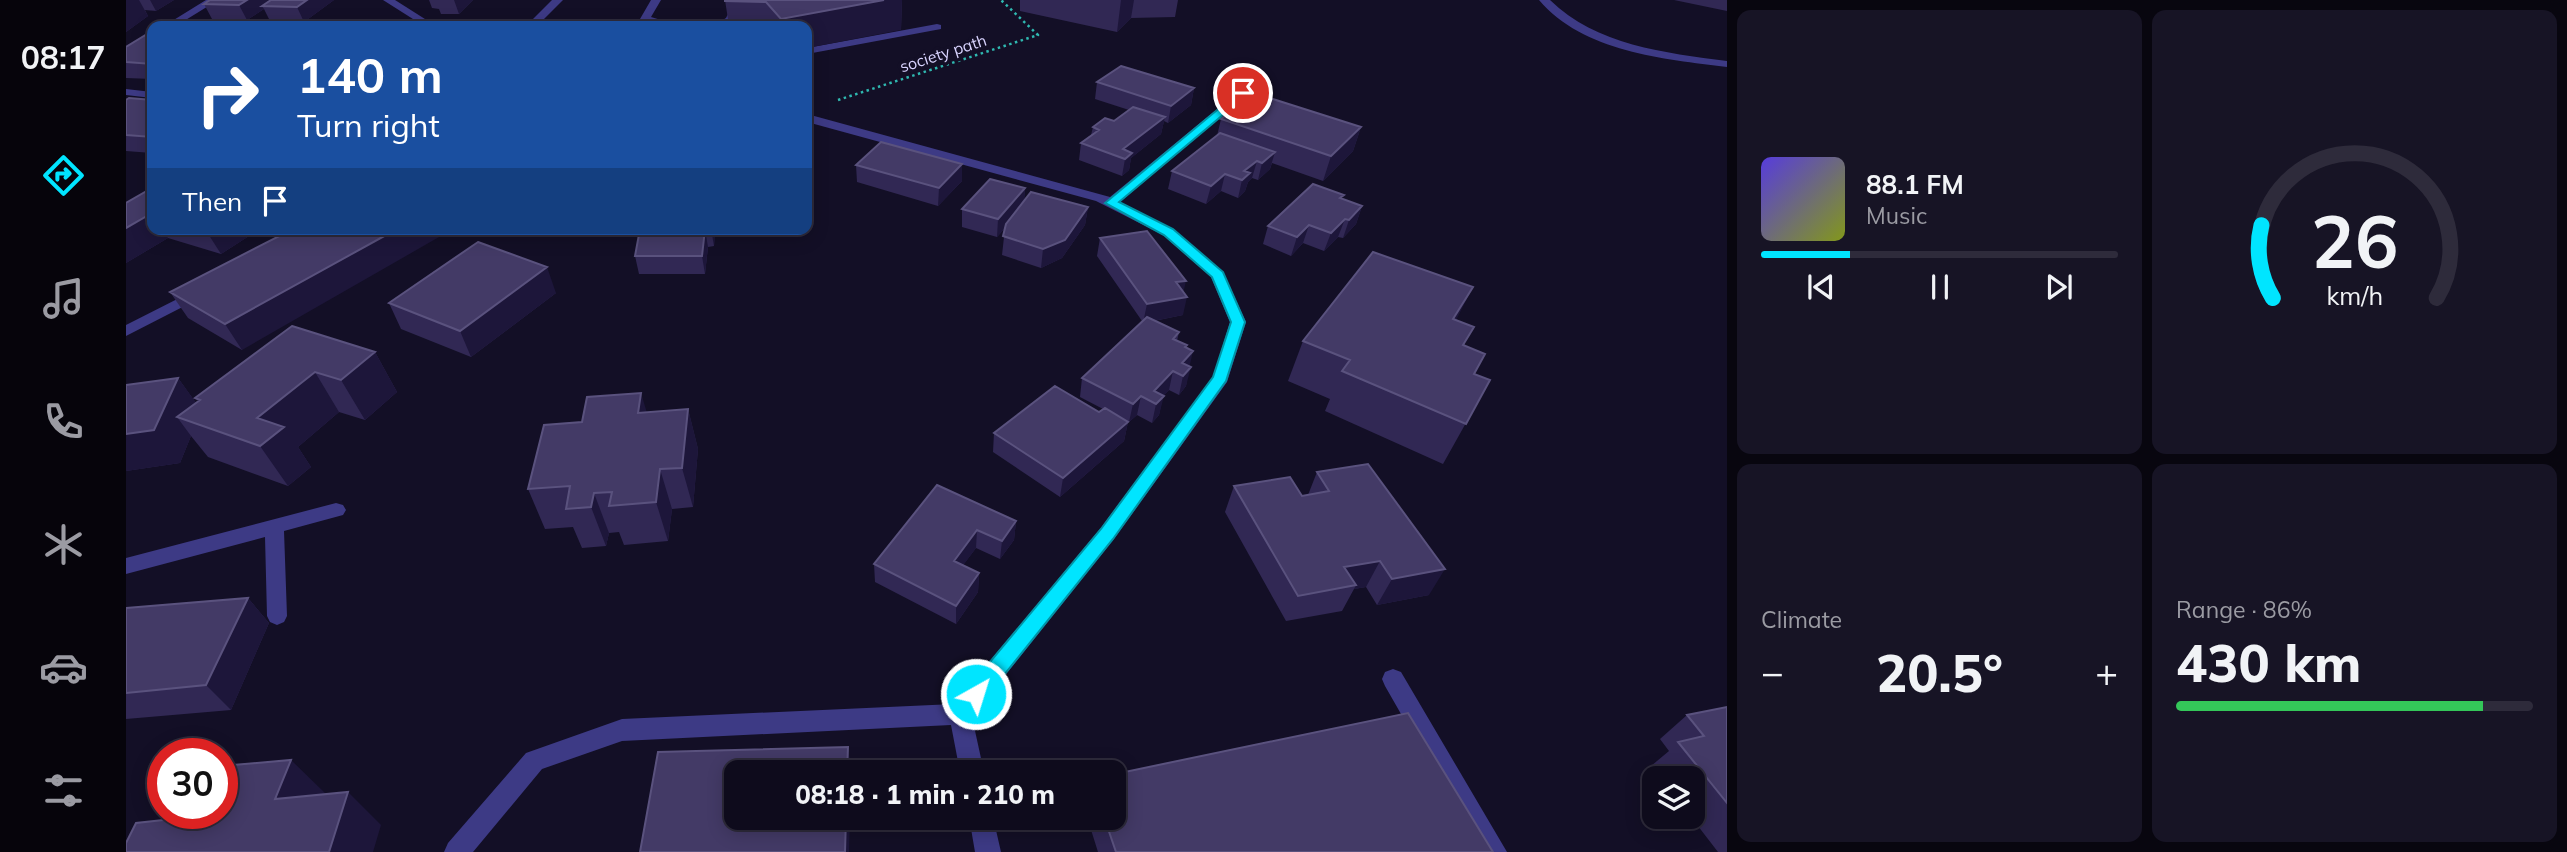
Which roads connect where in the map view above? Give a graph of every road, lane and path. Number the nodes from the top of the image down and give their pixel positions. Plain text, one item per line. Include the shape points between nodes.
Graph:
1 (213, 0) edge
2 (388, 0) edge
3 (558, 0) edge
4 (656, 0) edge
5 (740, 0) edge
6 (1000, 0) edge
7 (1544, 0) edge
8 (177, 21) edge
9 (423, 21) edge
10 (536, 21) edge
11 (654, 21) edge
12 (728, 21) edge
13 (937, 27) dead end
14 (812, 50) edge
15 (1727, 64) edge
16 (126, 92) edge
17 (1243, 93) dead end
18 (147, 94) edge
19 (832, 102) dead end
20 (812, 119) edge
21 (1111, 203) junction
22 (212, 286) edge
23 (126, 331) edge
24 (336, 510) dead end
25 (274, 526) junction
26 (126, 566) edge
27 (277, 616) dead end
28 (1393, 680) dead end
29 (960, 714) junction
30 (970, 760) edge
31 (984, 830) edge
32 (457, 852) edge
33 (988, 852) edge
34 (1494, 852) edge

1 - 8 street
2 - 9 street
3 - 10 street
4 - 11 street via 645,19
5 - 12 street
6 - 19 path, society path via 1038,35
7 - 15 street via 1580,28 1607,40
13 - 14 street
16 - 18 street
17 - 21 street
20 - 21 street
21 - 29 street via 1168,232 1218,275 1238,322 1221,378 1107,534
22 - 23 street
24 - 25 street
25 - 26 street
25 - 27 street
28 - 34 street
29 - 30 street
29 - 32 street via 622,730 534,761
31 - 33 street

